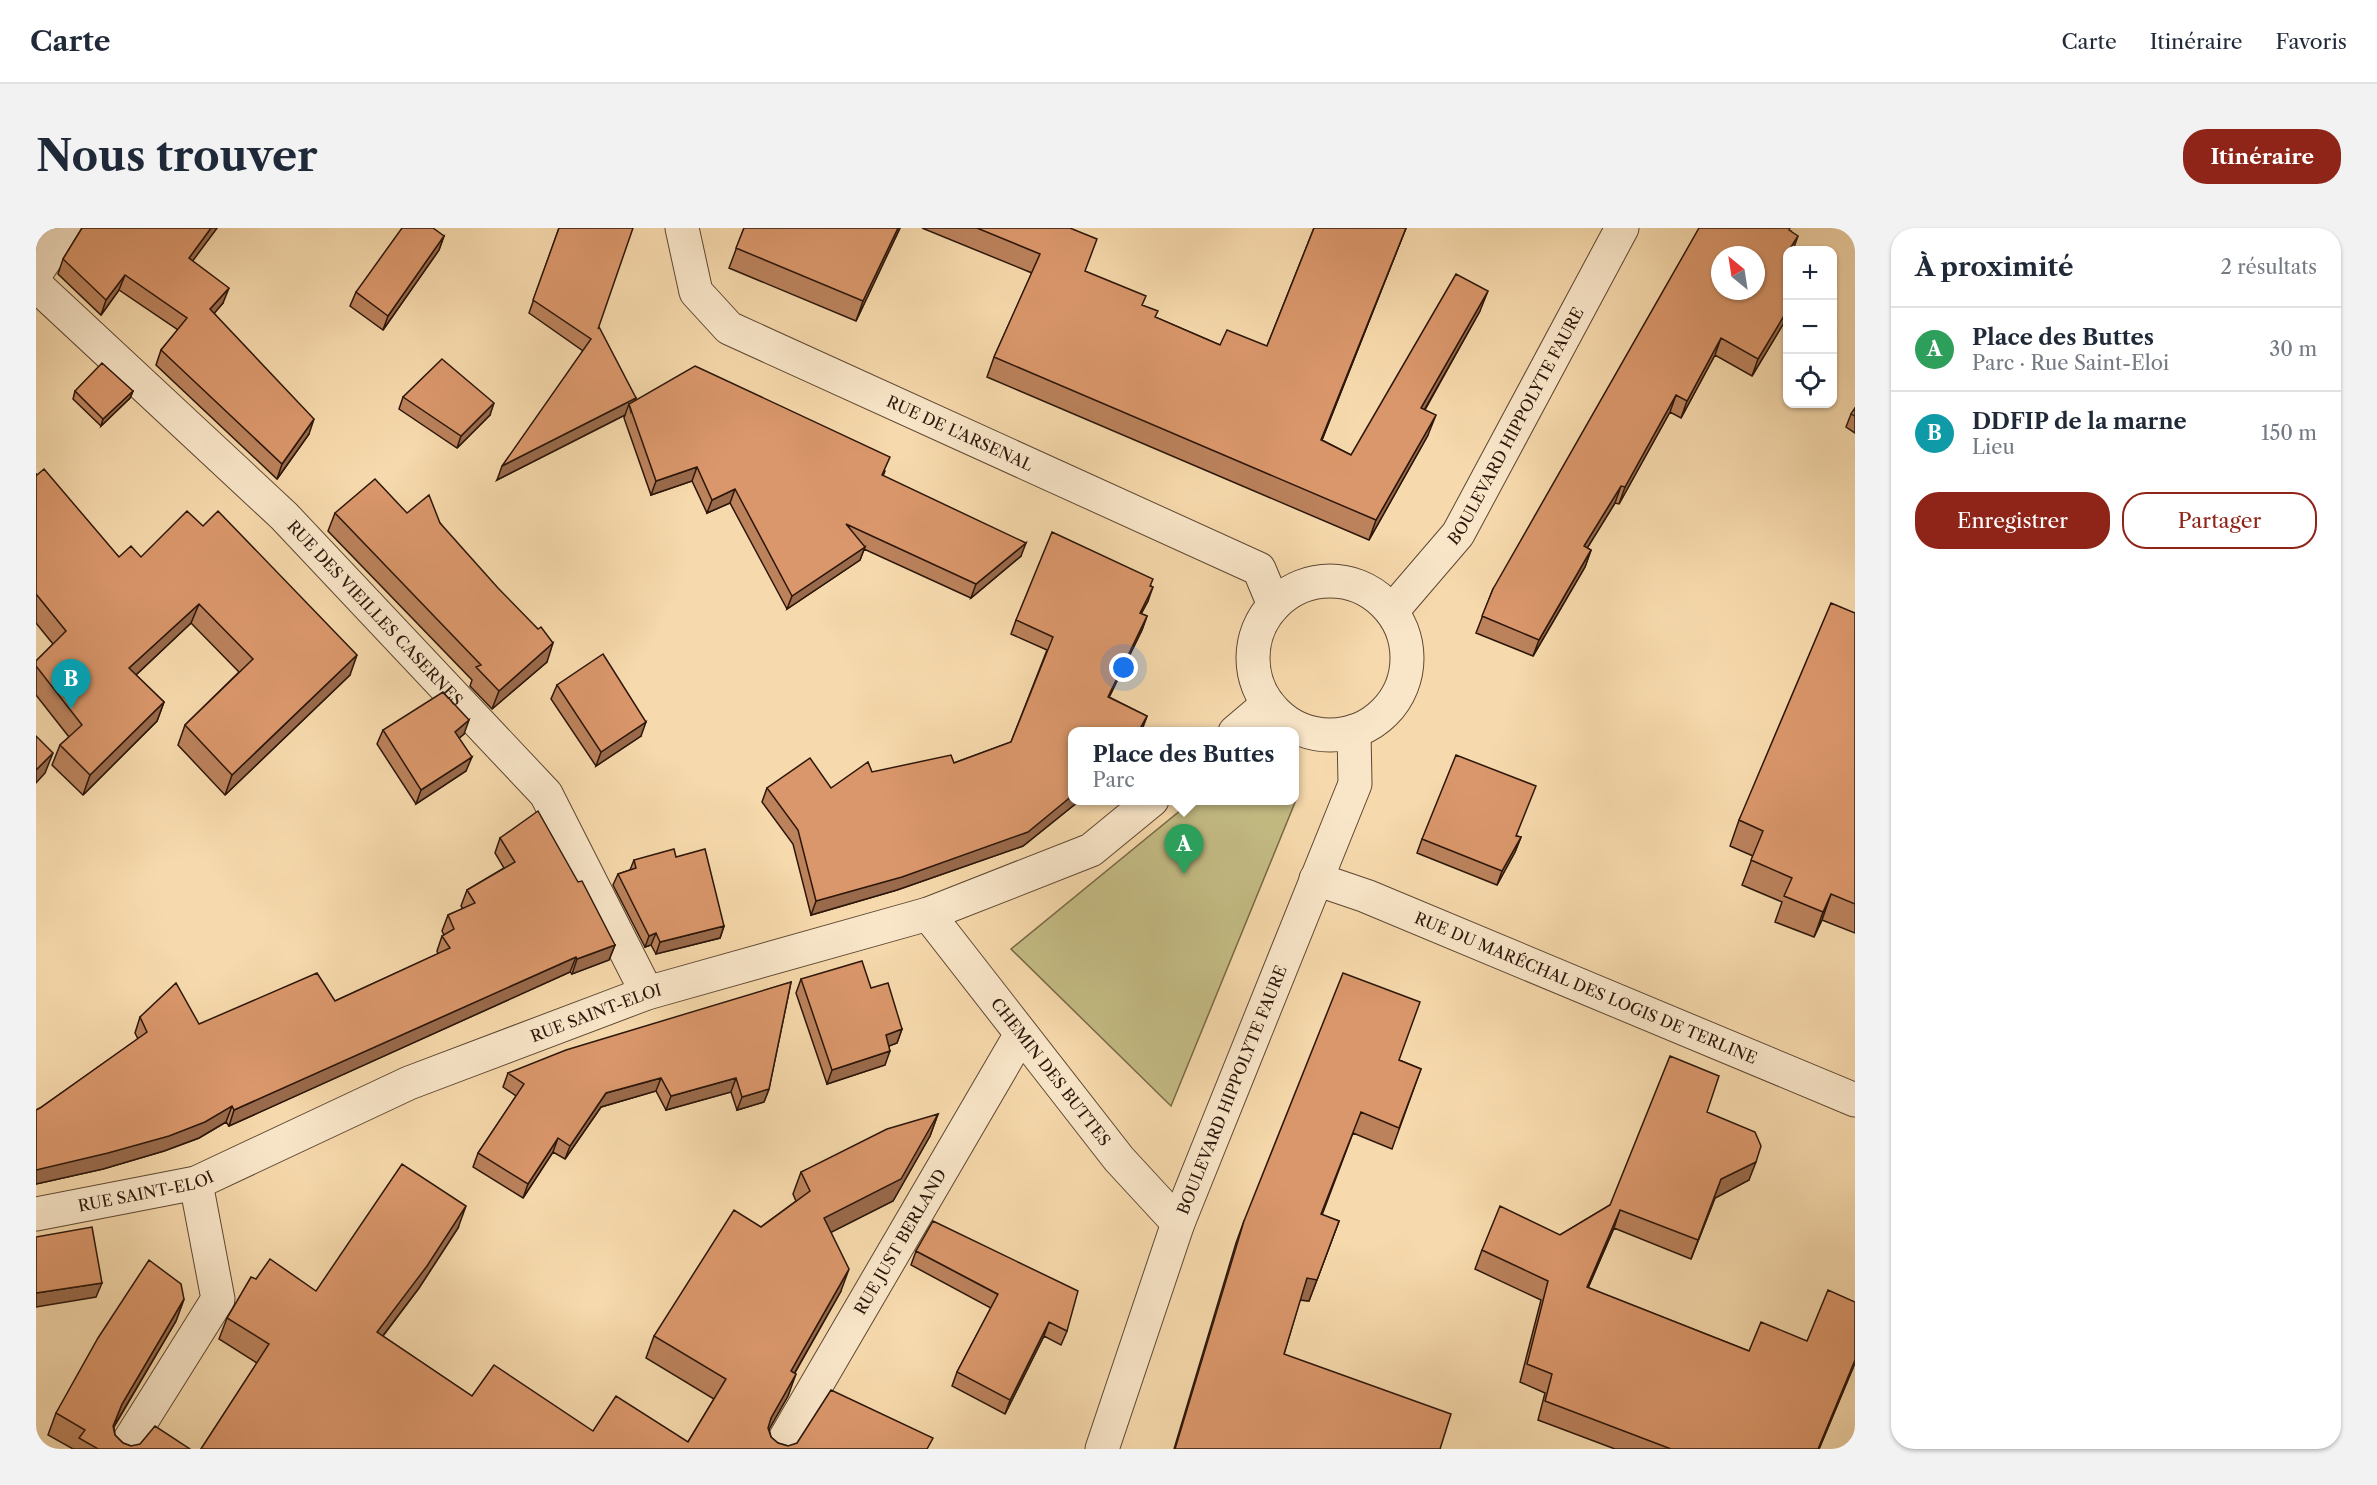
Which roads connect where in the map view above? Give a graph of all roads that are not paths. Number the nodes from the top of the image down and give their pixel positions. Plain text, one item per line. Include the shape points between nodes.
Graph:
1 (66, 228) edge
2 (682, 228) edge
3 (1622, 228) edge
4 (36, 273) edge
5 (36, 285) edge
6 (1274, 605) junction
7 (1392, 611) junction
8 (1268, 704) junction
9 (1241, 727) edge
10 (1298, 727) edge
11 (1299, 728) edge
12 (1354, 731) junction
13 (1147, 805) edge
14 (1316, 879) junction
15 (928, 914) junction
16 (646, 993) junction
17 (1021, 1034) junction
18 (1855, 1100) edge
19 (196, 1183) junction
20 (36, 1214) edge
21 (1179, 1223) junction
22 (124, 1449) edge
23 (779, 1449) edge
24 (1102, 1449) edge

1 - 4 street
2 - 6 street, RUE DE L'ARSENAL via 696,292 729,328 1259,569
3 - 7 street, BOULEVARD HIPPOLYTE FAURE via 1458,534
5 - 16 street, RUE DES VIEILLES CASERNES via 284,516 546,794
6 - 7 street via 1295,589 1321,581 1347,582 1372,593
6 - 8 street via 1254,643 1258,686
7 - 12 street via 1403,633 1407,657 1404,681 1393,703 1376,720
8 - 9 street
8 - 10 street
11 - 12 street via 1330,735
12 - 14 street, BOULEVARD HIPPOLYTE FAURE via 1355,784
13 - 15 street, RUE SAINT-ELOI via 1091,850
14 - 18 street, RUE DU MARÉCHAL DES LOGIS DE TERLINE via 1366,896
14 - 21 street, BOULEVARD HIPPOLYTE FAURE
15 - 16 street, RUE SAINT-ELOI
15 - 17 street, CHEMIN DES BUTTES
16 - 19 street, RUE SAINT-ELOI via 409,1083
17 - 21 street, CHEMIN DES BUTTES via 1119,1158
17 - 23 street, RUE JUST BERLAND
19 - 20 street, RUE SAINT-ELOI
19 - 22 street via 218,1299
21 - 24 street, BOULEVARD HIPPOLYTE FAURE

